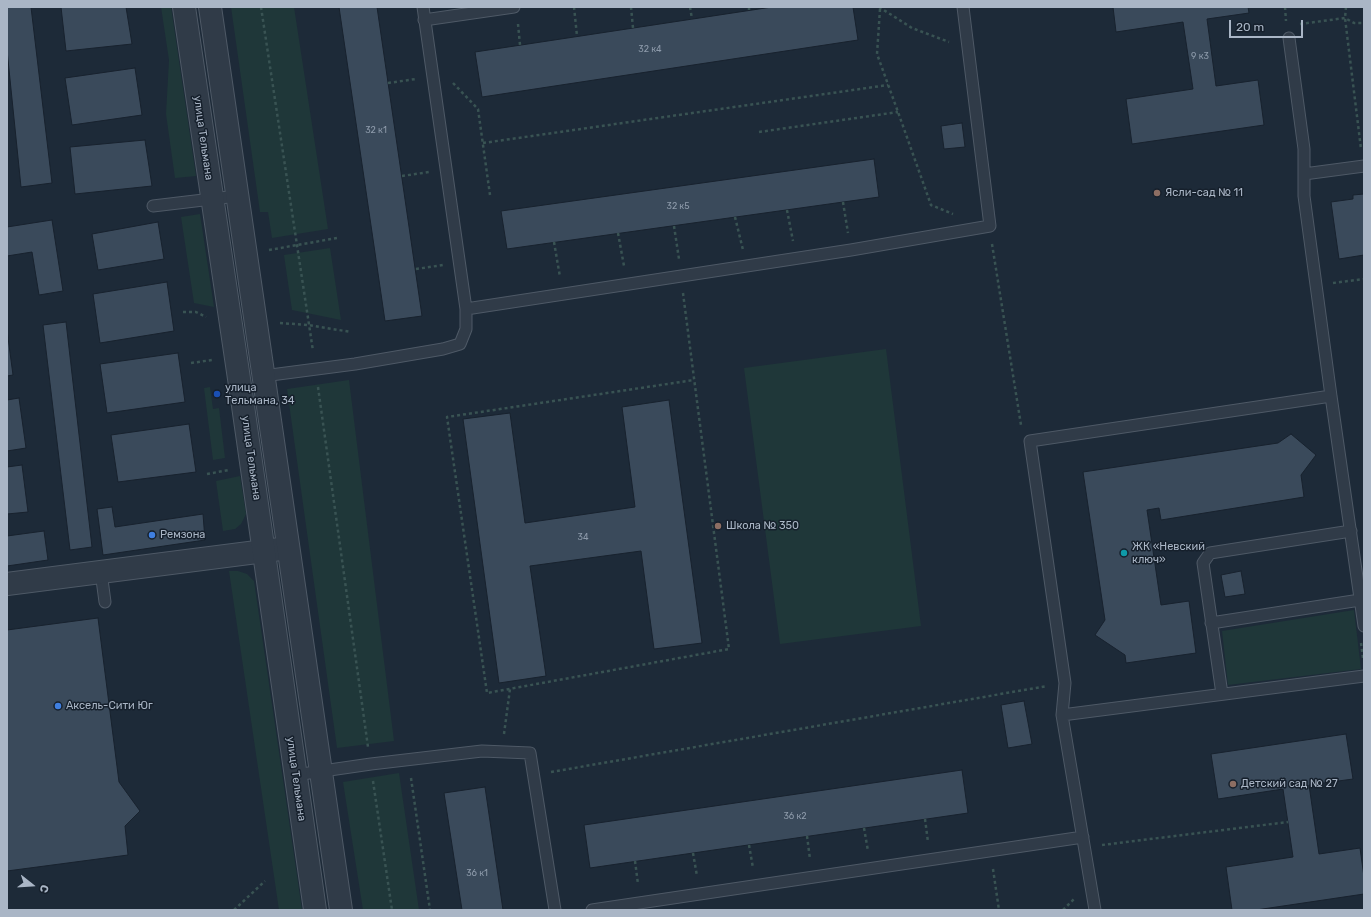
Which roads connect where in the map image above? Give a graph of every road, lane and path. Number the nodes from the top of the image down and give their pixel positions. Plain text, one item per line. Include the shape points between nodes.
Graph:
1 (184, 7) edge
2 (210, 7) edge
3 (261, 7) edge
4 (423, 7) edge
5 (514, 7) edge
6 (574, 7) edge
7 (631, 7) edge
8 (690, 7) edge
9 (963, 7) edge
10 (1346, 7) edge
11 (879, 8) edge
12 (1345, 18) junction
13 (692, 19) dead end
14 (424, 20) junction
15 (1364, 23) edge
16 (1294, 25) dead end
17 (633, 28) dead end
18 (577, 36) dead end
19 (1289, 38) dead end
20 (968, 44) junction
21 (432, 77) junction
22 (388, 83) dead end
23 (888, 85) junction
24 (898, 112) junction
25 (759, 132) dead end
26 (483, 143) junction
27 (1364, 166) edge
28 (446, 170) junction
29 (1304, 174) junction
30 (402, 176) dead end
31 (490, 195) dead end
32 (238, 196) junction
33 (212, 200) junction
34 (843, 202) dead end
35 (153, 206) dead end
36 (787, 210) dead end
37 (735, 217) dead end
38 (674, 226) dead end
39 (990, 226) junction
40 (956, 232) junction
41 (618, 233) dead end
42 (337, 238) dead end
43 (554, 242) dead end
44 (297, 245) junction
45 (269, 250) dead end
46 (851, 250) junction
47 (796, 258) junction
48 (459, 263) junction
49 (746, 266) junction
50 (416, 269) dead end
51 (681, 276) junction
52 (1364, 279) edge
53 (627, 284) junction
54 (1316, 286) junction
55 (564, 294) junction
56 (466, 309) junction
57 (282, 323) dead end
58 (308, 325) junction
59 (351, 332) dead end
60 (219, 359) dead end
61 (191, 363) dead end
62 (316, 369) junction
63 (263, 376) junction
64 (694, 380) junction
65 (1331, 396) junction
66 (1030, 441) junction
67 (1351, 531) junction
68 (288, 548) junction
69 (264, 552) junction
70 (1360, 562) edge
71 (101, 572) junction
72 (7, 584) edge
73 (1360, 600) junction
74 (105, 602) dead end
75 (1211, 623) junction
76 (1364, 626) edge
77 (1361, 642) dead end
78 (1364, 664) edge
79 (1364, 676) edge
80 (1065, 683) junction
81 (510, 689) junction
82 (1222, 694) junction
83 (1062, 715) junction
84 (501, 752) junction
85 (408, 760) junction
86 (370, 764) junction
87 (320, 771) junction
88 (295, 775) junction
89 (533, 775) junction
90 (925, 819) dead end
91 (1288, 822) dead end
92 (864, 828) dead end
93 (807, 836) dead end
94 (1084, 842) junction
95 (749, 845) dead end
96 (990, 851) junction
97 (693, 853) dead end
98 (930, 860) junction
99 (635, 861) dead end
100 (871, 869) junction
101 (813, 877) junction
102 (265, 881) dead end
103 (756, 886) junction
104 (699, 894) junction
105 (641, 903) junction
106 (234, 910) edge
107 (315, 910) edge
108 (340, 910) edge
109 (392, 910) edge
110 (430, 910) edge
111 (555, 910) edge
112 (592, 910) edge
113 (999, 910) edge
114 (1094, 910) edge

1 - 33 street, улица Тельмана
2 - 32 street
3 - 44 path
4 - 14 lane
5 - 14 lane
6 - 18 path
7 - 17 path
8 - 13 path
9 - 20 lane
10 - 12 path
11 - 20 path via 912,28 954,44
11 - 23 path via 877,54
12 - 15 path via 1354,23
12 - 16 path
12 - 27 path
14 - 21 lane
19 - 29 lane via 1304,149
20 - 39 lane
21 - 22 path
21 - 26 path via 445,75 478,110
21 - 28 lane
23 - 24 path
23 - 26 path
24 - 25 path
24 - 40 path via 931,205 953,214
26 - 31 path
27 - 29 lane
28 - 30 path
28 - 48 lane
29 - 54 lane via 1304,196
32 - 33 lane
32 - 63 street
33 - 35 lane
33 - 69 street, улица Тельмана
34 - 46 path
36 - 47 path
37 - 49 path
38 - 51 path
39 - 40 lane
39 - 66 path via 1021,427
40 - 46 lane
41 - 53 path
42 - 44 path
43 - 55 path
44 - 45 path
44 - 58 path
46 - 47 lane
47 - 49 lane
48 - 50 path
48 - 56 lane
49 - 51 lane
51 - 53 lane
51 - 64 path
52 - 54 path
53 - 55 lane
54 - 65 lane
55 - 56 lane
56 - 62 lane via 466,329 460,344 443,349
57 - 58 path
58 - 59 path
58 - 62 path
60 - 61 path
62 - 63 lane
62 - 86 path
63 - 68 street
64 - 81 path via 729,649
64 - 81 path via 447,417 486,693
65 - 66 lane
65 - 67 lane
66 - 80 lane
67 - 70 lane
67 - 75 lane via 1210,553 1203,564
68 - 69 street
68 - 87 street
69 - 71 street
69 - 88 street, улица Тельмана
70 - 73 lane
71 - 72 street
71 - 74 lane
73 - 75 lane
73 - 76 lane
75 - 82 lane
77 - 78 path
79 - 82 lane
80 - 83 lane
80 - 89 path
81 - 84 path
82 - 83 lane
83 - 94 lane
84 - 85 lane via 482,751
84 - 89 lane via 530,753
85 - 86 lane
85 - 110 path
86 - 87 lane
86 - 109 path
87 - 88 lane
87 - 108 street
88 - 107 street, улица Тельмана
89 - 111 lane
90 - 98 path
91 - 94 path
92 - 100 path
93 - 101 path
94 - 96 lane
94 - 114 lane
95 - 103 path
96 - 98 lane
96 - 113 path
97 - 104 path
98 - 100 lane
99 - 105 path
100 - 101 lane
101 - 103 lane
102 - 106 path
103 - 104 lane
104 - 105 lane
105 - 112 lane

